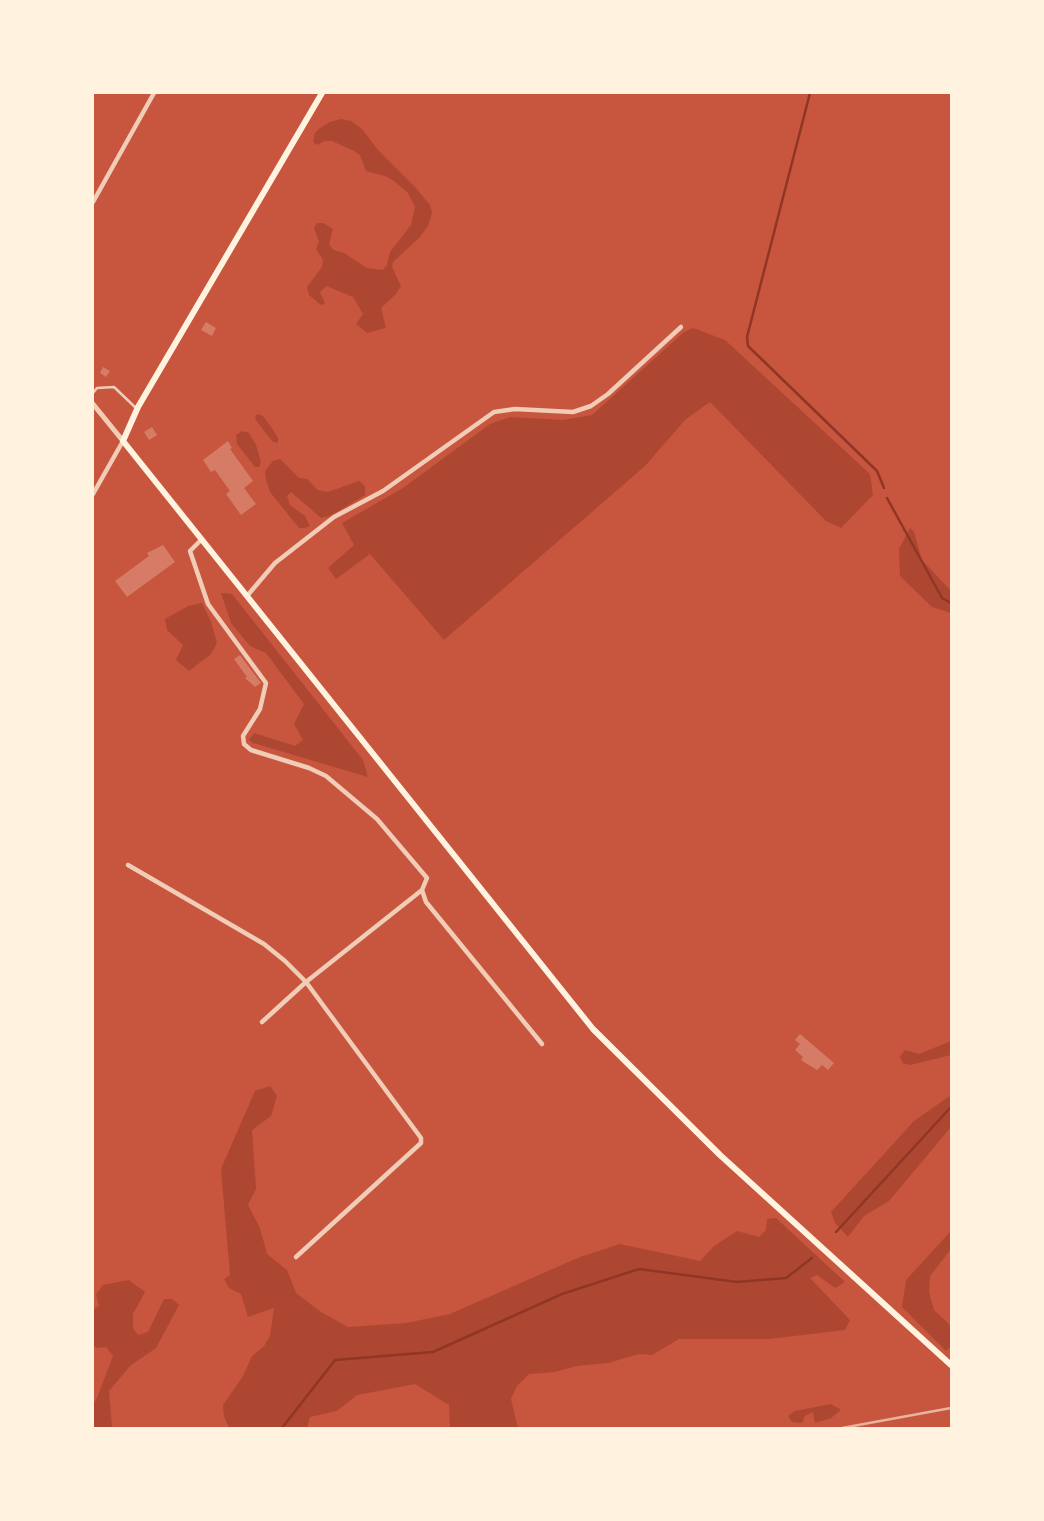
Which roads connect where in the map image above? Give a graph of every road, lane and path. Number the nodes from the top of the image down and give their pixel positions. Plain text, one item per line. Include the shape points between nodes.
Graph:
1 (154, 93) edge
2 (322, 93) edge
3 (93, 202) edge
4 (681, 327) dead end
5 (93, 393) edge
6 (93, 404) edge
7 (137, 409) junction
8 (123, 441) junction
9 (93, 495) edge
10 (201, 540) junction
11 (247, 597) junction
12 (128, 865) dead end
13 (422, 890) junction
14 (306, 982) junction
15 (262, 1022) dead end
16 (542, 1044) dead end
17 (296, 1257) dead end
18 (951, 1365) edge

1 - 3 street
2 - 7 main road
4 - 11 street via 592,406 573,412 494,412 383,491 334,517 275,563
5 - 7 lane via 97,388 114,387
6 - 8 street
7 - 8 main road
8 - 9 street
8 - 10 main road
10 - 11 main road
10 - 13 street via 190,551 208,604 266,683 260,709 243,736 244,744 326,776 377,819 427,878
11 - 18 main road via 593,1029 720,1155
12 - 14 street via 264,944
13 - 14 street
13 - 16 street via 426,902
14 - 15 street
14 - 17 street via 421,1143

